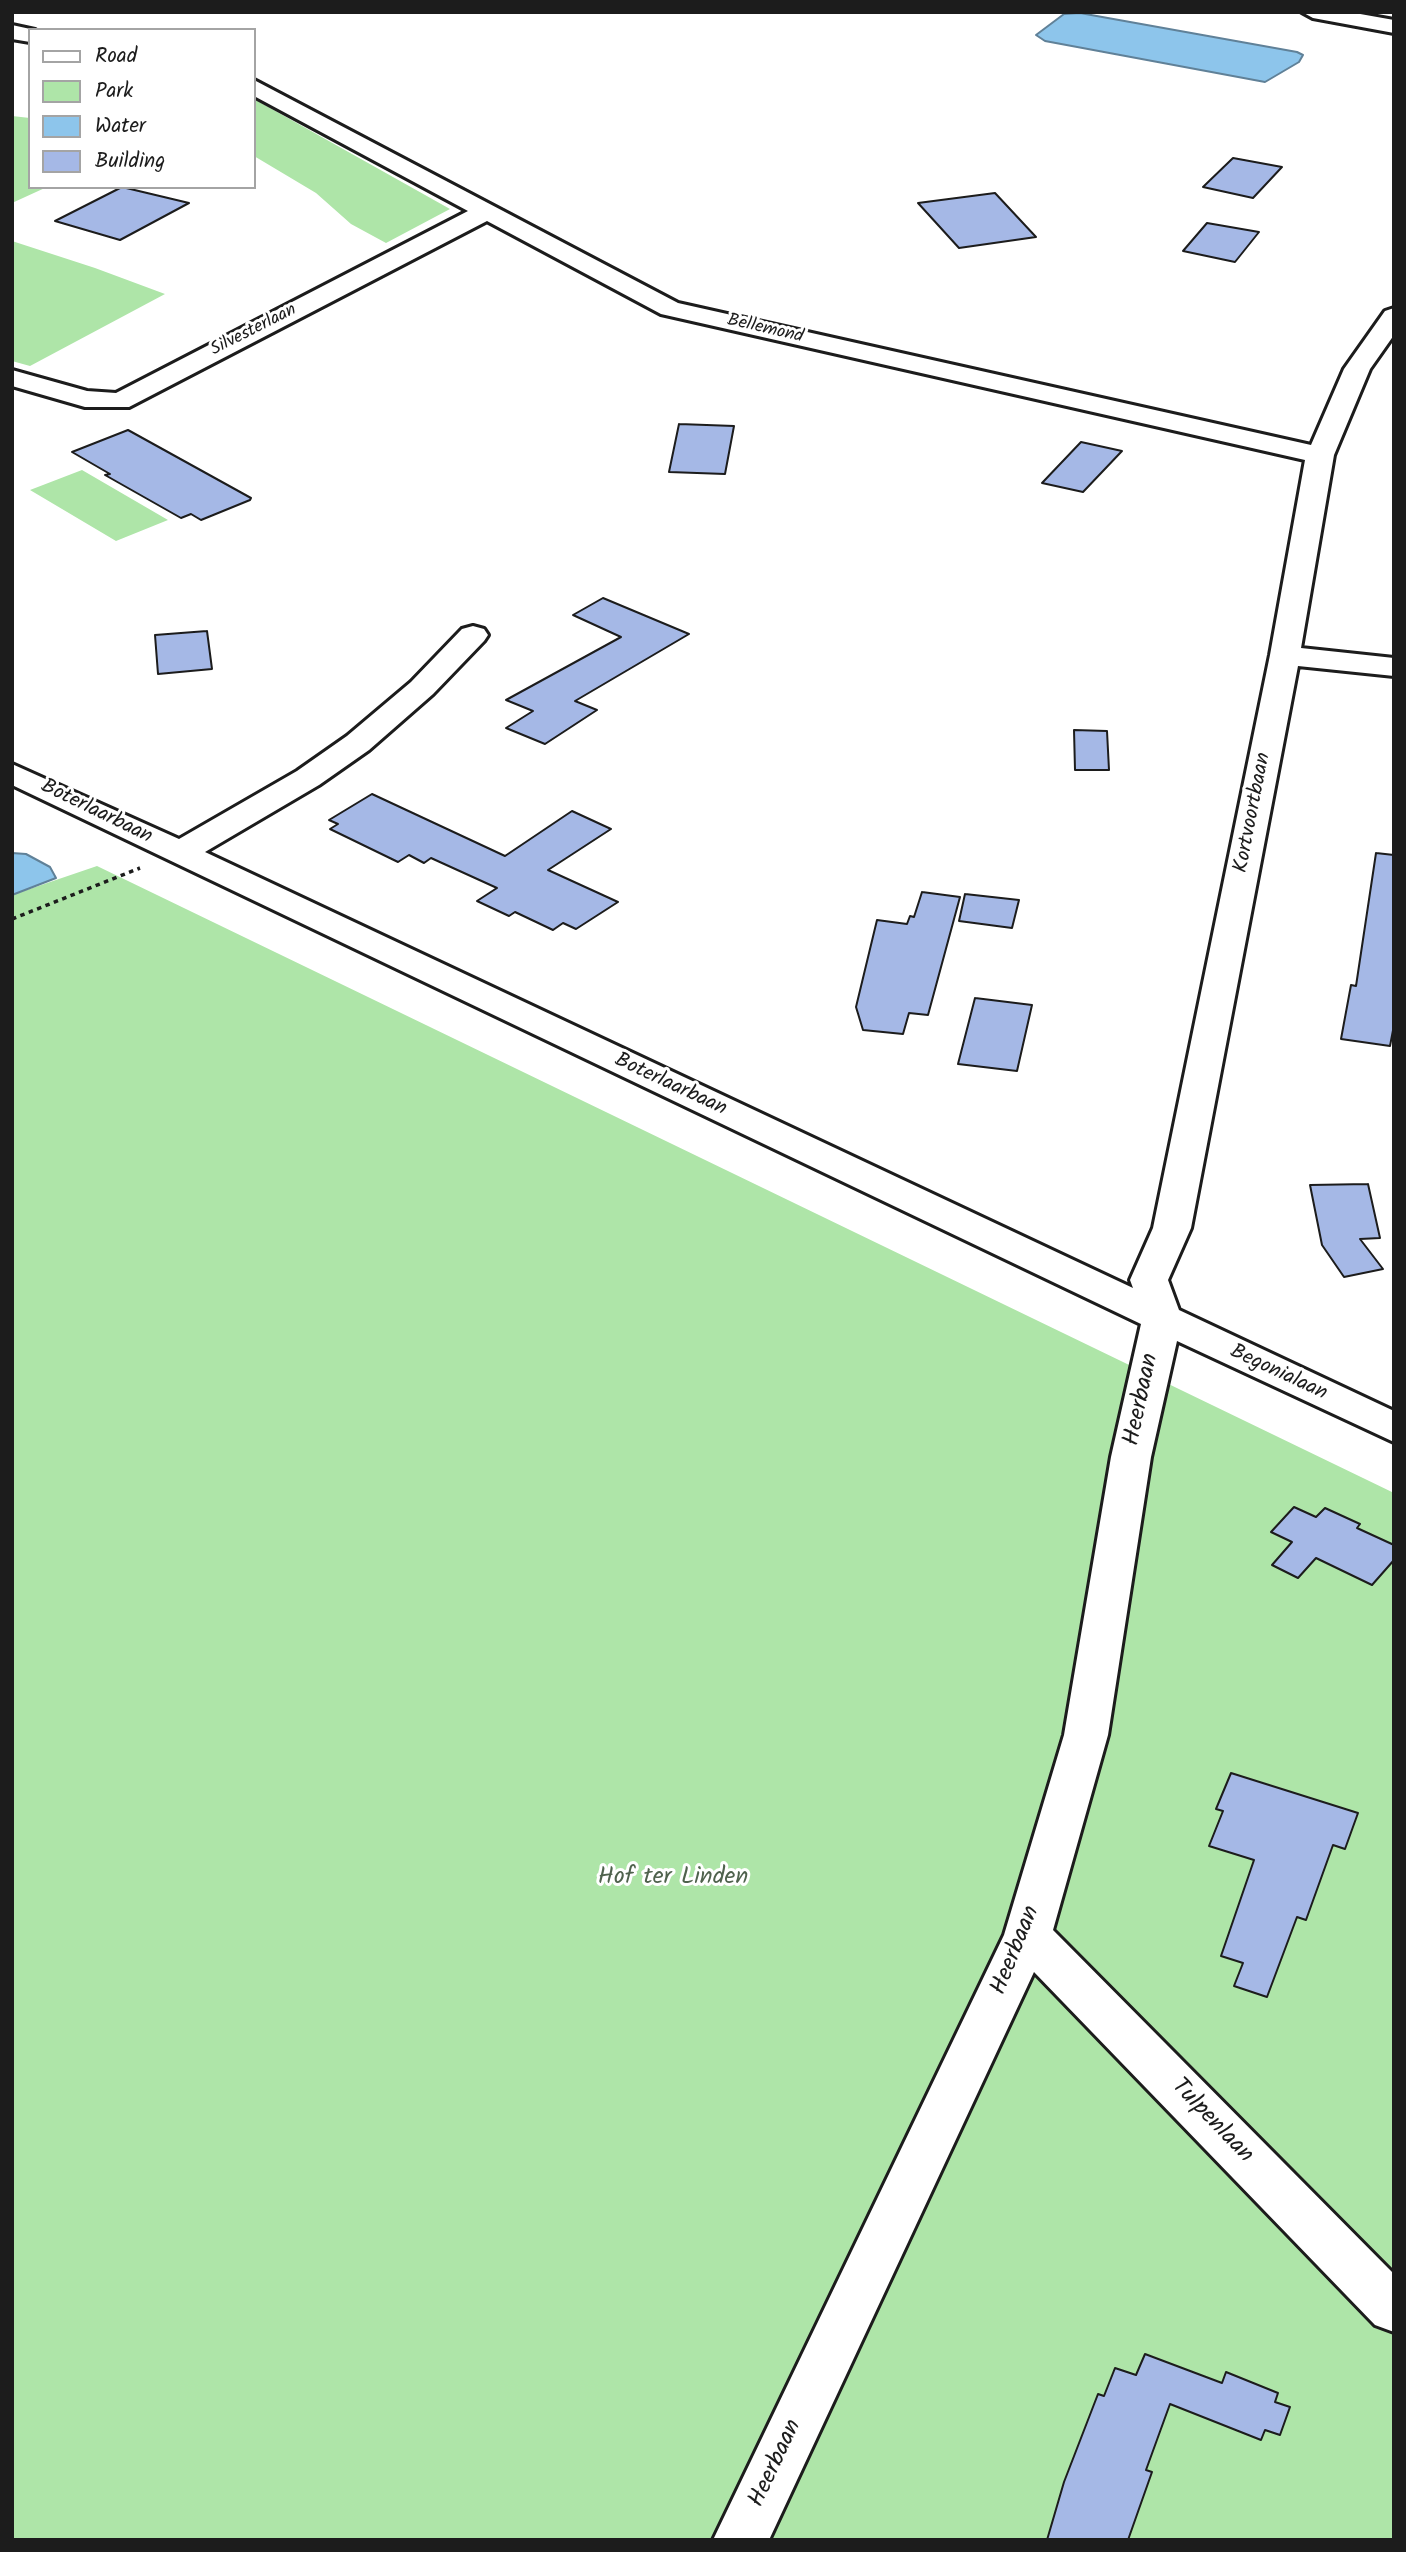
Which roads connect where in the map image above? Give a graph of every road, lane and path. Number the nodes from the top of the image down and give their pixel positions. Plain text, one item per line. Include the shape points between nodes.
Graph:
1 (1313, 12) edge
2 (1394, 27) edge
3 (256, 88) edge
4 (488, 211) junction
5 (1394, 316) edge
6 (12, 378) edge
7 (1321, 455) junction
8 (473, 635) dead end
9 (1286, 654) junction
10 (1394, 667) edge
11 (12, 772) edge
12 (179, 853) junction
13 (12, 919) edge
14 (1162, 1318) junction
15 (1394, 1428) edge
16 (1028, 1935) junction
17 (1394, 2309) edge
18 (741, 2540) edge

1 - 2 street
3 - 4 street, Bellemond
4 - 6 street, Silvesterlaan via 120,401 92,401
4 - 7 street, Bellemond via 670,309
5 - 7 street, Kortvoortbaan via 1357,369
7 - 9 street, Kortvoortbaan
8 - 12 street via 422,688 358,743 308,778
9 - 10 street
9 - 14 street, Kortvoortbaan via 1172,1228 1149,1280
11 - 12 street, Boterlaarbaan
12 - 13 path
12 - 14 street, Boterlaarbaan
14 - 15 street, Begonialaan
14 - 16 street, Heerbaan via 1131,1457 1086,1735
16 - 17 street, Tulpenlaan
16 - 18 street, Heerbaan

